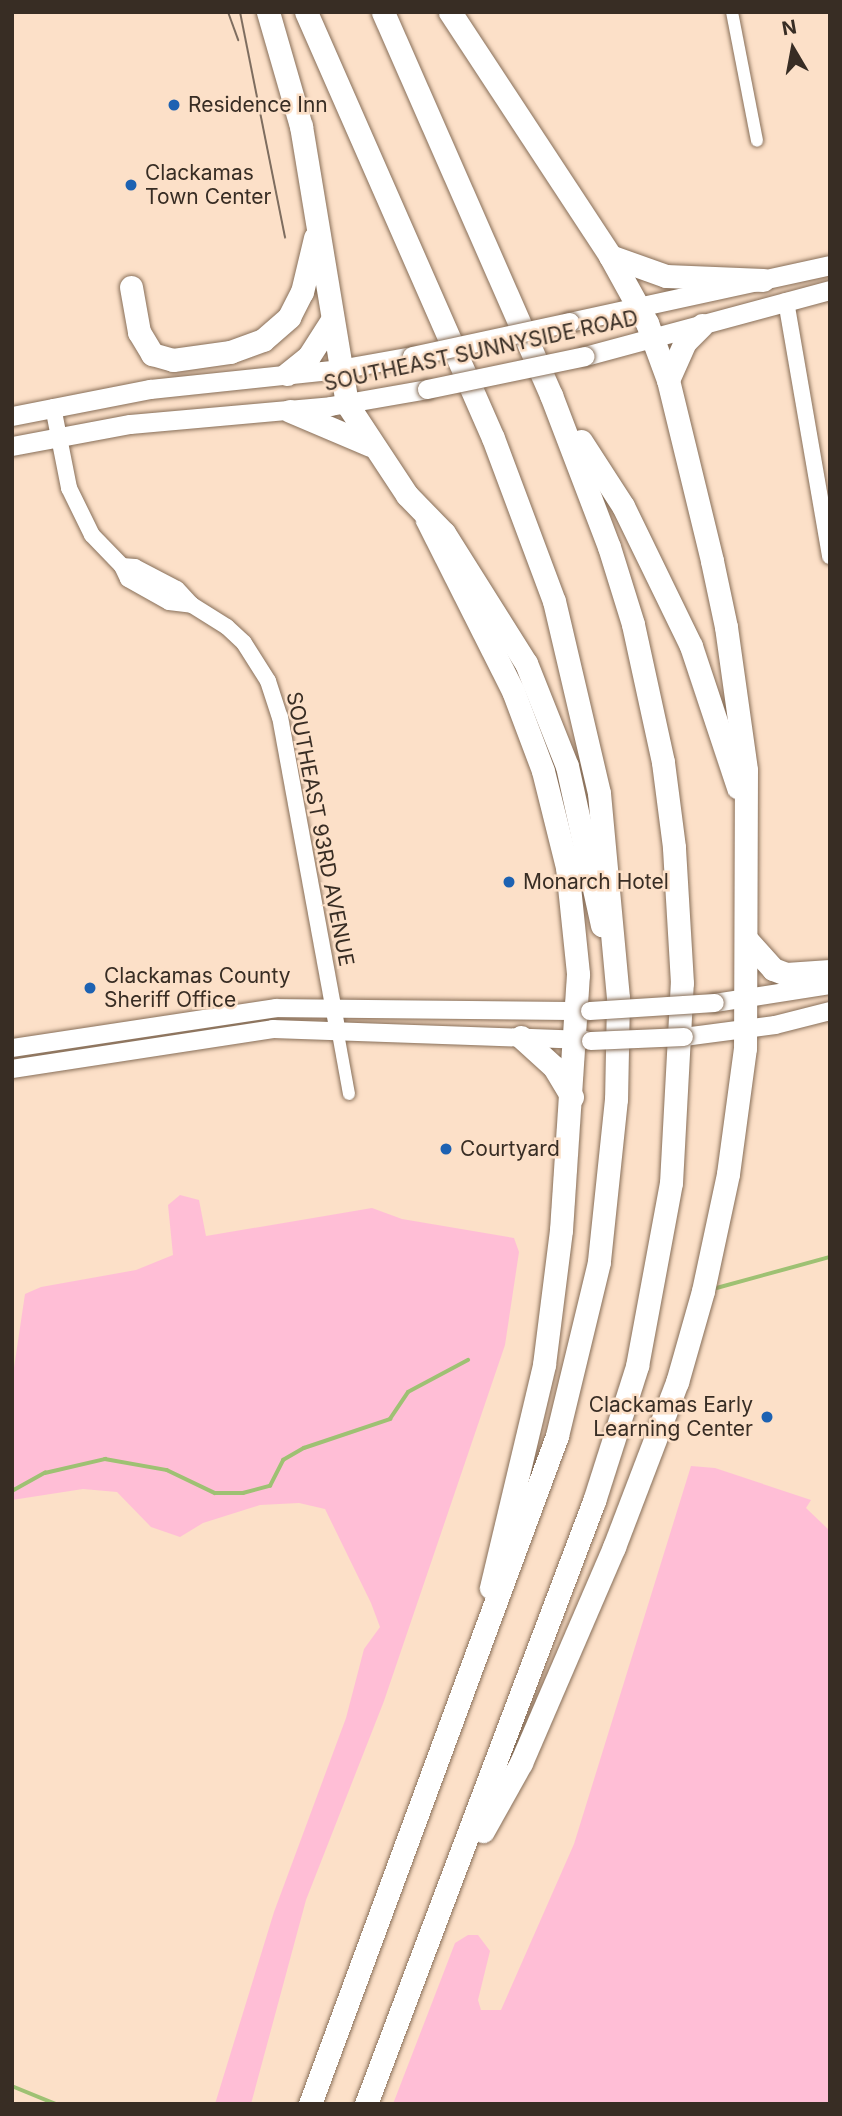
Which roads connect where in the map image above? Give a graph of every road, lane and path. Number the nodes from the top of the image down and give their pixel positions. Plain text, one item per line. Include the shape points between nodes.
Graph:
1 (268, 12) edge
2 (306, 12) edge
3 (383, 12) edge
4 (450, 12) edge
5 (732, 12) edge
6 (757, 141) dead end
7 (318, 229) junction
8 (610, 256) junction
9 (830, 265) edge
10 (762, 280) junction
11 (131, 287) dead end
12 (830, 290) edge
13 (786, 301) junction
14 (640, 307) junction
15 (332, 320) junction
16 (702, 326) junction
17 (653, 339) junction
18 (339, 369) junction
19 (287, 374) junction
20 (668, 380) junction
21 (551, 395) junction
22 (347, 404) junction
23 (53, 407) junction
24 (290, 411) junction
25 (12, 416) edge
26 (59, 437) junction
27 (12, 446) edge
28 (373, 447) junction
29 (427, 520) junction
30 (830, 556) edge
31 (743, 800) junction
32 (747, 940) junction
33 (830, 971) edge
34 (830, 985) edge
35 (618, 998) junction
36 (747, 1000) junction
37 (333, 1007) junction
38 (584, 1011) junction
39 (830, 1011) edge
40 (195, 1018) junction
41 (337, 1028) junction
42 (746, 1029) junction
43 (521, 1037) junction
44 (584, 1040) junction
45 (154, 1046) junction
46 (12, 1048) edge
47 (12, 1069) edge
48 (349, 1094) dead end
49 (572, 1097) junction
50 (465, 1692) junction
51 (446, 1898) junction
52 (310, 2104) edge
53 (366, 2104) edge

1 - 7 highway via 301,126
2 - 35 highway via 493,438 554,601 599,793
3 - 21 highway
4 - 8 highway
5 - 6 street
7 - 11 highway via 294,311 274,333 240,349 161,359 143,344
7 - 15 highway
8 - 10 highway via 666,276
8 - 14 highway
9 - 10 main road, SOUTHEAST SUNNYSIDE ROAD
10 - 14 main road, SOUTHEAST SUNNYSIDE ROAD
12 - 13 main road, SOUTHEAST SUNNYSIDE ROAD
13 - 16 main road, SOUTHEAST SUNNYSIDE ROAD
13 - 30 street
14 - 17 highway
14 - 18 main road, SOUTHEAST SUNNYSIDE ROAD, bridge
15 - 18 highway
15 - 19 highway via 309,356
16 - 17 main road, SOUTHEAST SUNNYSIDE ROAD
16 - 20 highway via 685,342
17 - 20 highway
17 - 22 main road, SOUTHEAST SUNNYSIDE ROAD, bridge
18 - 19 main road, SOUTHEAST SUNNYSIDE ROAD
18 - 22 highway
19 - 23 main road, SOUTHEAST SUNNYSIDE ROAD via 150,388
20 - 31 highway via 726,627 746,770
21 - 31 highway via 623,506 668,598 704,677
21 - 51 highway via 610,547 633,624 663,762 679,911 678,1102 661,1250 637,1366 594,1501
22 - 24 main road, SOUTHEAST SUNNYSIDE ROAD
22 - 28 highway
23 - 25 main road, SOUTHEAST SUNNYSIDE ROAD
23 - 26 street, SOUTHEAST 93RD AVENUE
24 - 26 main road, SOUTHEAST SUNNYSIDE ROAD via 203,415
24 - 28 highway
26 - 27 main road, SOUTHEAST SUNNYSIDE ROAD
26 - 37 street, SOUTHEAST 93RD AVENUE via 80,516 99,545 122,566 135,567 177,589 192,605 218,619 244,643 272,691
28 - 29 highway
29 - 35 highway via 444,533 493,604 548,710 568,766
29 - 38 highway via 513,691 543,771 567,867
31 - 32 highway
32 - 33 highway via 773,969 786,974
32 - 36 highway
34 - 36 main road
35 - 50 highway via 609,1186 582,1341 525,1533
36 - 38 main road, bridge
36 - 42 highway
37 - 38 main road
37 - 40 main road via 256,1009
37 - 41 street, SOUTHEAST 93RD AVENUE
38 - 44 highway
39 - 42 main road
40 - 45 main road via 183,1029 160,1034
40 - 46 main road
41 - 43 main road
41 - 45 main road via 263,1030
41 - 48 street, SOUTHEAST 93RD AVENUE
42 - 44 main road, bridge
42 - 51 highway via 728,1174 703,1291 677,1382 614,1548 521,1763
43 - 44 main road
43 - 49 highway via 554,1067
44 - 49 highway
45 - 47 main road
49 - 50 highway via 544,1365
50 - 52 highway
51 - 53 highway

